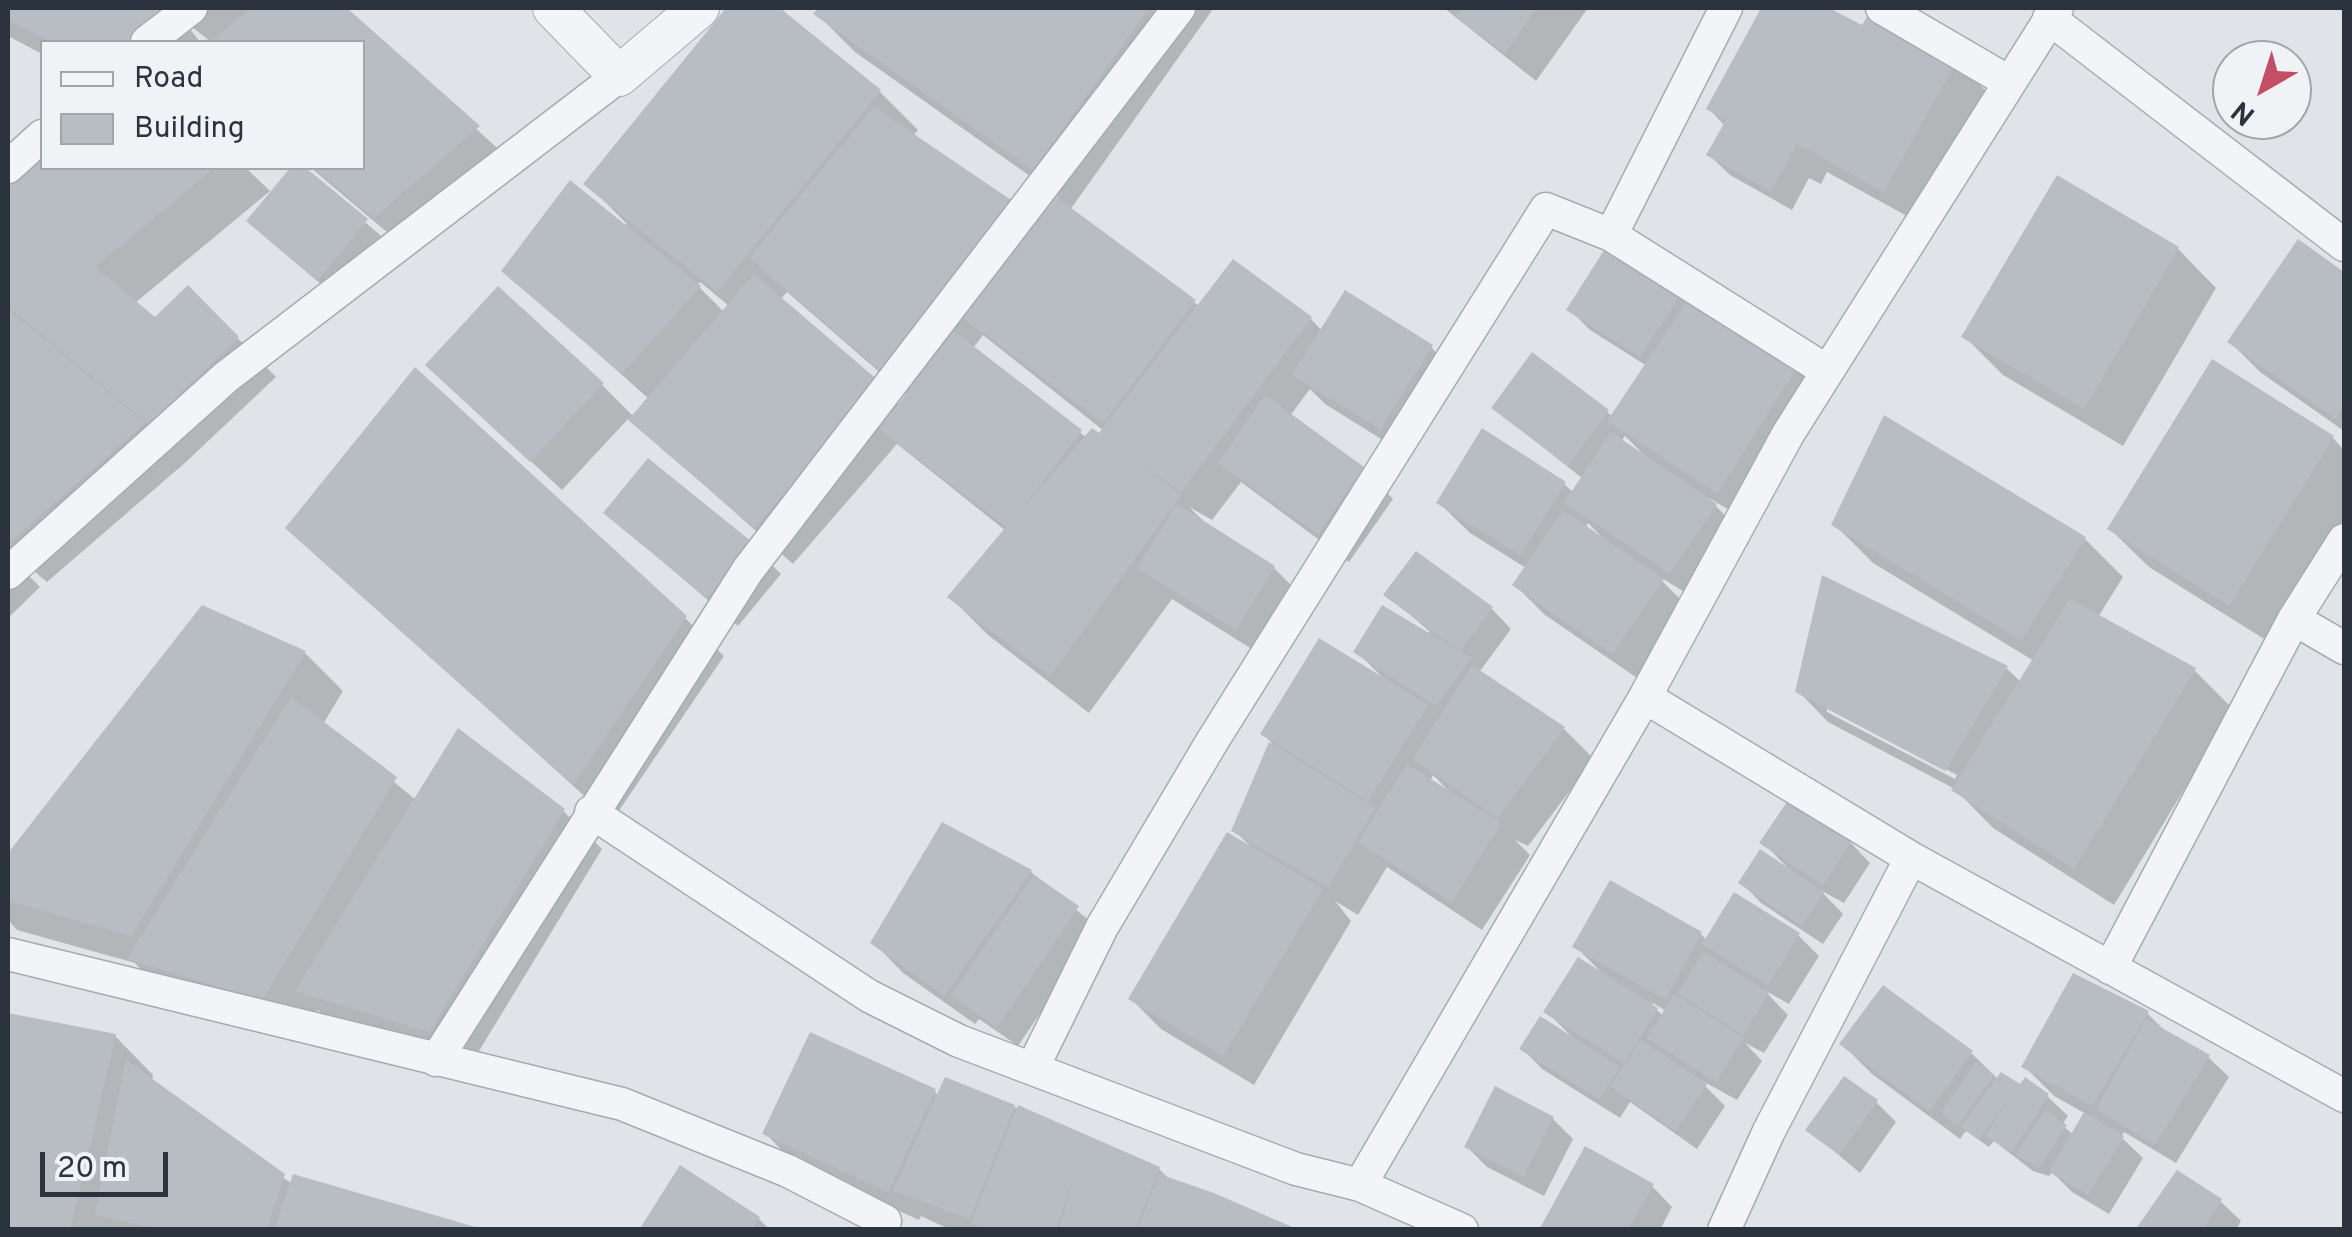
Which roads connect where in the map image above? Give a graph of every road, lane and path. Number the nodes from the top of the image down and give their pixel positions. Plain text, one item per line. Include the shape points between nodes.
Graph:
1 (191, 8) edge
2 (553, 8) edge
3 (699, 8) edge
4 (1178, 8) edge
5 (1726, 8) edge
6 (1882, 8) edge
7 (2053, 13) edge
8 (150, 40) edge
9 (619, 76) junction
10 (2009, 82) junction
11 (40, 138) edge
12 (8, 168) edge
13 (1611, 235) junction
14 (2344, 246) edge
15 (1827, 371) junction
16 (2344, 540) edge
17 (8, 574) edge
18 (2294, 619) junction
19 (2344, 648) edge
20 (1645, 697) junction
21 (591, 812) junction
22 (1911, 858) junction
23 (8, 954) edge
24 (2110, 968) junction
25 (436, 1060) junction
26 (1033, 1067) junction
27 (2344, 1096) edge
28 (1360, 1185) junction
29 (884, 1221) dead end
30 (1738, 1225) edge
31 (1462, 1230) edge

1 - 8 street
2 - 9 street
3 - 9 street
4 - 21 street via 748,570
5 - 13 street
6 - 10 street
7 - 10 street
7 - 14 street
9 - 17 street via 226,376
10 - 15 street
11 - 12 street
13 - 15 street
13 - 26 street via 1546,210 1213,740 1102,926
15 - 20 street
16 - 18 street
18 - 19 street
18 - 24 street
20 - 22 street
20 - 28 street
21 - 25 street
21 - 26 street via 870,996 959,1041
22 - 24 street
22 - 30 street via 1769,1131
23 - 25 street
24 - 27 street
25 - 29 street via 622,1104 788,1171
26 - 28 street via 1296,1169
28 - 31 street

